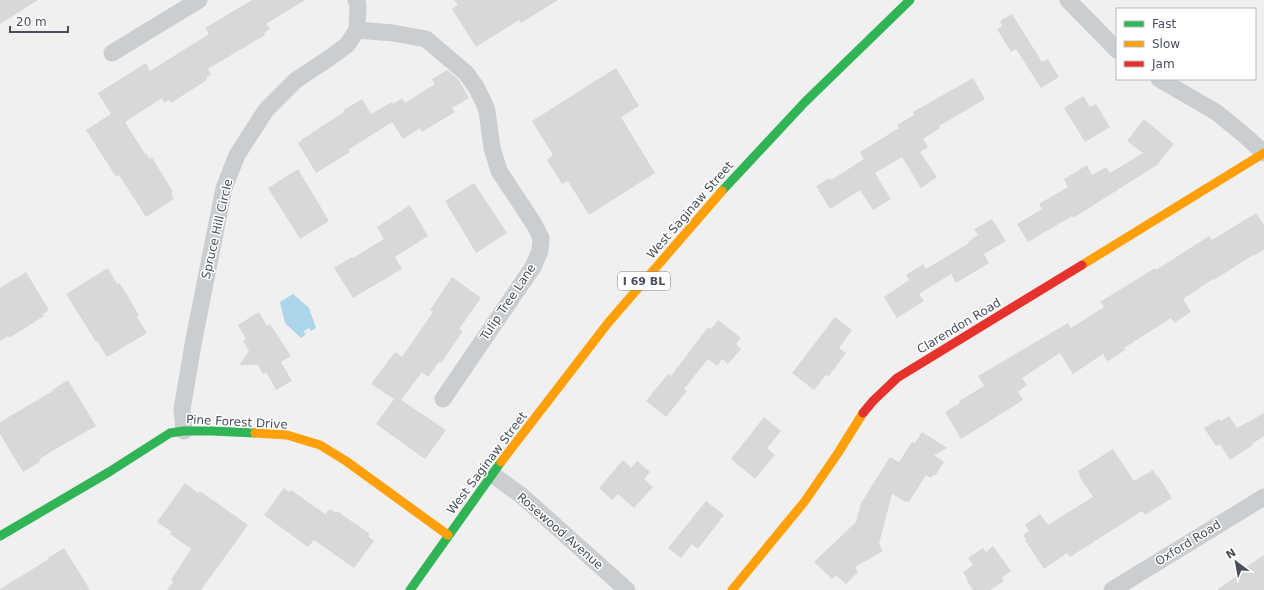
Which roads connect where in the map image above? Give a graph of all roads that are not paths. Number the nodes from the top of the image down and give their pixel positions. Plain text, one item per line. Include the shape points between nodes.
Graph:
1 (199, 0) edge
2 (356, 0) edge
3 (910, 0) edge
4 (1068, 0) edge
5 (357, 30) junction
6 (1116, 49) edge
7 (112, 53) dead end
8 (1161, 80) edge
9 (1264, 153) edge
10 (443, 399) dead end
11 (184, 431) junction
12 (492, 474) junction
13 (1264, 496) edge
14 (448, 535) junction
15 (0, 536) edge
16 (410, 590) edge
17 (627, 590) edge
18 (732, 590) edge
19 (1112, 590) edge

1 - 7 street
2 - 5 street
3 - 12 street, West Saginaw Street / I 69 BL via 805,102 727,186 608,323
4 - 6 street
5 - 10 street, Tulip Tree Lane via 426,39 466,73 484,103 499,171 541,238 540,251 533,267
5 - 11 street, Spruce Hill Circle via 347,45 296,80 266,110 237,155 224,188 201,302 182,409
8 - 9 street via 1216,112
9 - 18 street, Clarendon Road via 897,378 873,400 805,501
11 - 14 street, Pine Forest Drive via 212,430 288,435 320,446 346,461
11 - 15 street, Pine Forest Drive via 170,433
12 - 14 street, West Saginaw Street / I 69 BL
12 - 17 street, Rosewood Avenue via 522,496
13 - 19 street, Oxford Road
14 - 16 street, West Saginaw Street / I 69 BL

